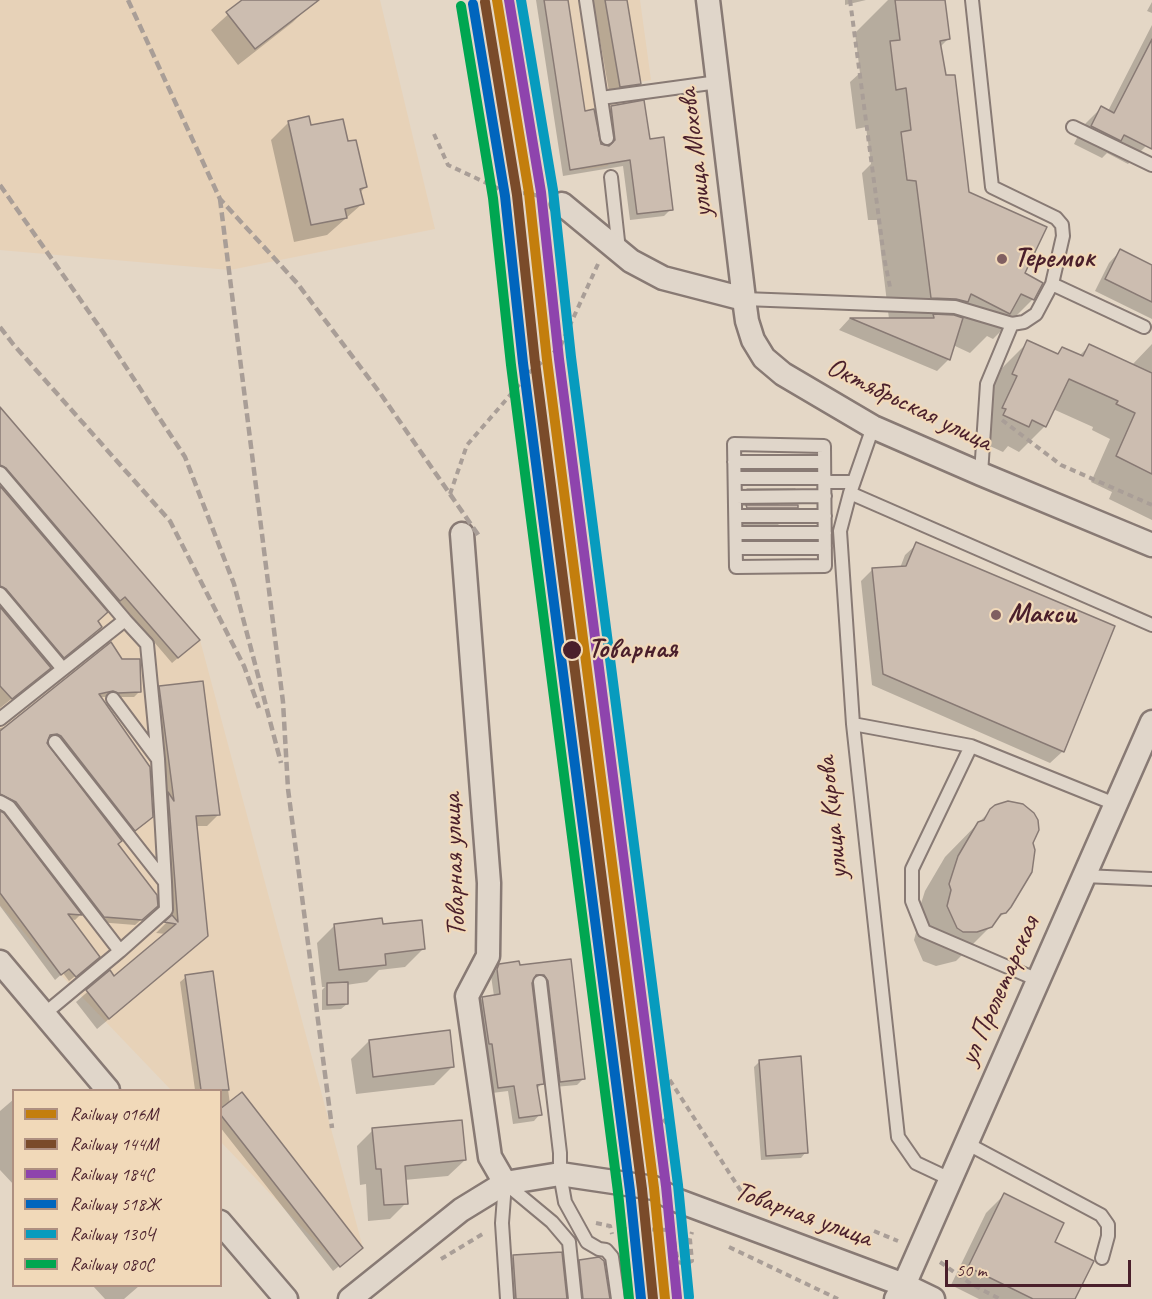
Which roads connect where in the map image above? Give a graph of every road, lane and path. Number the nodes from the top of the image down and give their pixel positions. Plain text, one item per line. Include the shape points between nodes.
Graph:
1 (586, 0) edge
2 (708, 0) edge
3 (850, 0) edge
4 (972, 0) edge
5 (718, 82) junction
6 (601, 98) junction
7 (1073, 127) dead end
8 (434, 134) dead end
9 (607, 138) dead end
10 (1152, 165) edge
11 (611, 177) dead end
12 (562, 204) joint
13 (614, 246) junction
14 (884, 257) dead end
15 (1052, 284) junction
16 (744, 299) junction
17 (1012, 324) junction
18 (1144, 327) dead end
19 (560, 347) junction
20 (873, 427) junction
21 (734, 462) junction
22 (824, 462) junction
23 (0, 473) edge
24 (981, 474) junction
25 (735, 478) junction
26 (825, 480) junction
27 (852, 488) junction
28 (450, 494) dead end
29 (825, 496) junction
30 (735, 497) junction
31 (735, 516) junction
32 (825, 516) junction
33 (825, 531) junction
34 (840, 531) junction
35 (462, 534) dead end
36 (736, 534) junction
37 (1152, 545) edge
38 (736, 548) junction
39 (825, 548) junction
40 (0, 594) edge
41 (125, 620) junction
42 (1152, 624) edge
43 (63, 669) junction
44 (113, 699) dead end
45 (3, 712) edge
46 (1152, 722) edge
47 (853, 724) junction
48 (56, 742) dead end
49 (971, 746) junction
50 (158, 759) junction
51 (0, 802) edge
52 (1116, 804) junction
53 (1084, 876) junction
54 (1152, 879) edge
55 (165, 882) junction
56 (120, 951) junction
57 (0, 962) edge
58 (1038, 980) junction
59 (540, 982) dead end
60 (43, 1015) junction
61 (663, 1071) dead end
62 (107, 1089) edge
63 (669, 1126) dead end
64 (966, 1143) junction
65 (560, 1174) junction
66 (950, 1179) junction
67 (506, 1183) junction
68 (222, 1224) edge
69 (768, 1234) junction
70 (1102, 1258) dead end
71 (900, 1292) edge
72 (286, 1299) edge
73 (350, 1299) edge
74 (507, 1299) edge
75 (575, 1299) edge
76 (618, 1299) edge
77 (933, 1299) edge

1 - 6 lane
2 - 5 street, улица Мохова
3 - 14 path
4 - 15 lane via 992,187 1056,218 1062,225
5 - 6 lane
5 - 16 street, улица Мохова
6 - 9 lane
7 - 10 lane
8 - 12 path via 448,165 510,194 529,193
11 - 13 lane
12 - 13 street
13 - 16 street via 631,261 663,278
13 - 19 path
15 - 17 lane via 1036,314
15 - 18 lane
16 - 17 lane via 955,308
16 - 20 street, Октябрьская улица via 753,340 764,358 783,374
17 - 24 lane via 987,384
19 - 28 path via 531,371 467,445
19 - 63 path via 658,1113
20 - 24 street, Октябрьская улица
20 - 27 lane, улица Кирова
21 - 22 lane
21 - 22 lane via 734,444 824,446
21 - 25 lane
22 - 26 lane
23 - 41 lane
24 - 37 street, Октябрьская улица
25 - 26 lane
25 - 30 lane
26 - 27 lane
26 - 29 lane
27 - 34 lane, улица Кирова
27 - 42 lane
29 - 30 lane
29 - 32 lane
30 - 31 lane
31 - 32 lane
31 - 36 lane
32 - 33 lane
33 - 34 lane
33 - 36 lane
33 - 39 lane
34 - 47 lane, улица Кирова
35 - 67 street, Товарная улица via 489,883 488,956 467,996 490,1157
36 - 38 lane
38 - 39 lane
38 - 39 lane via 736,567 825,566
40 - 43 lane
41 - 43 lane
41 - 50 lane via 147,644
43 - 45 lane
44 - 50 lane
46 - 52 street, ул Пролетарская
47 - 49 lane
47 - 66 lane, улица Кирова via 898,1137 916,1163
48 - 55 lane
49 - 52 lane
49 - 58 lane via 912,869 912,901 924,931
50 - 55 lane
51 - 56 lane via 9,807
52 - 53 street, ул Пролетарская
53 - 54 lane
53 - 58 street, ул Пролетарская
55 - 56 lane via 166,910
56 - 60 lane
57 - 60 street
58 - 64 street, ул Пролетарская
59 - 65 lane
60 - 62 street
61 - 69 path
64 - 66 street, ул Пролетарская
64 - 70 lane via 1101,1215 1108,1225
65 - 67 street, Товарная улица
65 - 69 street, Товарная улица via 654,1188
65 - 76 lane via 565,1202 587,1242 612,1257
66 - 71 street, ул Пролетарская
67 - 73 street, Товарная улица via 461,1210
67 - 74 lane via 502,1223
67 - 75 lane via 569,1242
68 - 72 street
69 - 71 street, Товарная улица
71 - 77 street

